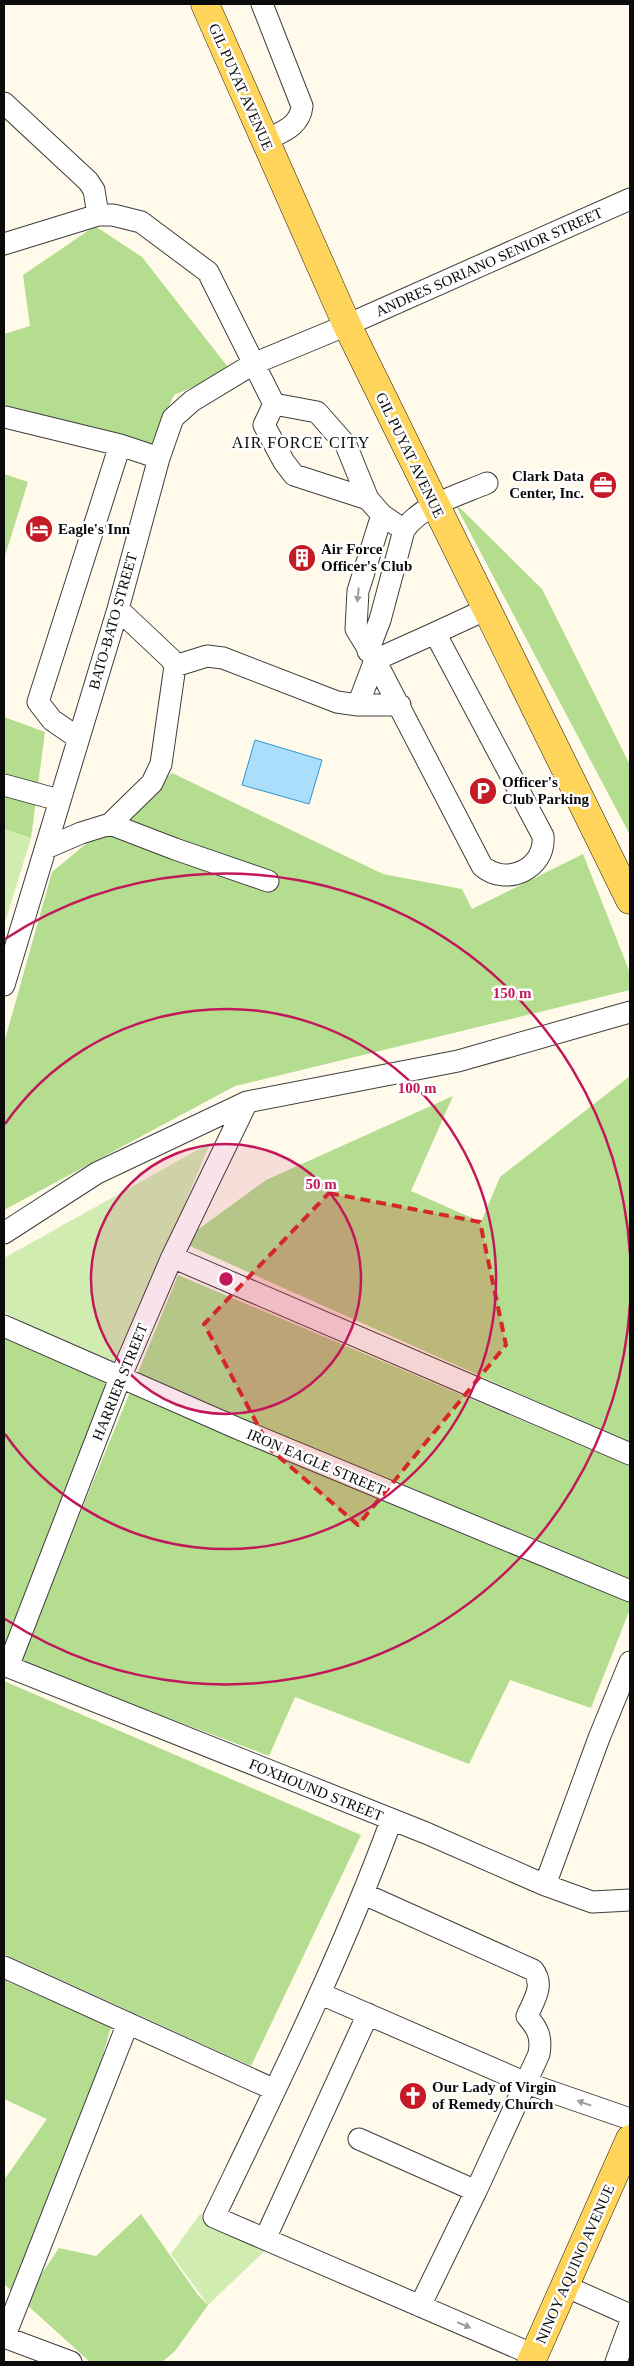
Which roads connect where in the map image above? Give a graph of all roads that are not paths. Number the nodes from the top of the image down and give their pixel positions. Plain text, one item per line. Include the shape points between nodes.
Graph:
1 (205, 4) edge
2 (262, 4) edge
3 (4, 103) edge
4 (264, 141) junction
5 (630, 199) edge
6 (98, 215) junction
7 (4, 244) edge
8 (347, 325) junction
9 (253, 364) junction
10 (274, 404) junction
11 (5, 417) dead end
12 (120, 445) junction
13 (159, 458) junction
14 (487, 483) dead end
15 (368, 499) junction
16 (435, 506) junction
17 (382, 515) junction
18 (404, 530) junction
19 (118, 609) junction
20 (486, 609) junction
21 (435, 633) junction
22 (372, 655) junction
23 (175, 666) junction
24 (358, 705) junction
25 (400, 705) junction
26 (78, 738) junction
27 (4, 785) edge
28 (59, 800) junction
29 (110, 824) junction
30 (46, 848) junction
31 (268, 881) dead end
32 (630, 900) edge
33 (4, 985) edge
34 (630, 1012) edge
35 (247, 1102) junction
36 (4, 1232) edge
37 (172, 1257) junction
38 (4, 1326) edge
39 (120, 1378) junction
40 (630, 1454) edge
41 (630, 1591) edge
42 (630, 1662) edge
43 (6, 1666) edge
44 (391, 1821) junction
45 (545, 1885) junction
46 (364, 1894) junction
47 (630, 1900) edge
48 (4, 1967) edge
49 (321, 1994) junction
50 (368, 2014) junction
51 (128, 2023) junction
52 (526, 2083) junction
53 (275, 2090) junction
54 (630, 2119) edge
55 (359, 2139) dead end
56 (630, 2139) edge
57 (476, 2191) junction
58 (265, 2238) junction
59 (565, 2286) junction
60 (420, 2306) junction
61 (630, 2315) edge
62 (630, 2324) edge
63 (4, 2337) edge
64 (533, 2359) edge
65 (71, 2362) edge
66 (616, 2362) edge

1 - 4 main road, GIL PUYAT AVENUE
2 - 4 street via 302,106 301,117 294,124
3 - 6 street via 88,181 94,190
4 - 8 main road, GIL PUYAT AVENUE
5 - 8 street, ANDRES SORIANO SENIOR STREET
6 - 7 street
6 - 9 street via 141,222 208,272
8 - 9 street, BATO-BATO STREET
8 - 16 main road, GIL PUYAT AVENUE
9 - 10 street
9 - 13 street, BATO-BATO STREET via 192,401 173,418
10 - 15 street via 317,412 346,445
10 - 15 street via 264,424 294,474
11 - 12 street
12 - 13 street
12 - 26 street via 38,702 52,720
13 - 19 street, BATO-BATO STREET
14 - 16 street
15 - 17 street
16 - 18 street via 411,520
16 - 20 main road, GIL PUYAT AVENUE
17 - 18 street
17 -> 22 street via 358,591 356,629
18 - 22 street
19 - 23 street
19 - 26 street, BATO-BATO STREET
20 - 21 street
20 - 32 main road, GIL PUYAT AVENUE
21 - 22 street
21 - 25 street via 543,836 544,848 530,868 500,876 482,866
22 - 24 street
22 - 25 street
23 - 24 street via 207,656 223,658 337,702
23 - 29 street via 161,764 152,783
24 - 25 street
26 - 28 street, BATO-BATO STREET
27 - 28 street
28 - 30 street, BATO-BATO STREET
29 - 30 street
29 - 31 street
30 - 33 street, BATO-BATO STREET
34 - 35 street via 458,1061
35 - 36 street via 97,1173
35 - 37 street, HARRIER STREET
37 - 39 street, HARRIER STREET
37 - 40 street
38 - 39 street, IRON EAGLE STREET
39 - 41 street, IRON EAGLE STREET
39 - 43 street, HARRIER STREET
42 - 45 street
43 - 44 street, FOXHOUND STREET
44 - 45 street, FOXHOUND STREET
44 - 46 street
45 - 47 street, FOXHOUND STREET via 592,1902
46 - 49 street
46 - 52 street via 533,1970 540,1984 527,2016 538,2029 541,2042
48 - 51 street
49 - 50 street
49 - 53 street
50 - 52 street
50 - 58 street
51 - 53 street
51 - 63 street
54 -> 52 street
52 - 57 street
53 - 58 street via 214,2217
55 - 57 street
56 - 59 main road, NINOY AQUINO AVENUE
57 - 60 street
58 - 60 street
59 - 61 street
59 - 64 main road, NINOY AQUINO AVENUE
60 -> 64 street
62 - 66 street
63 - 65 street

